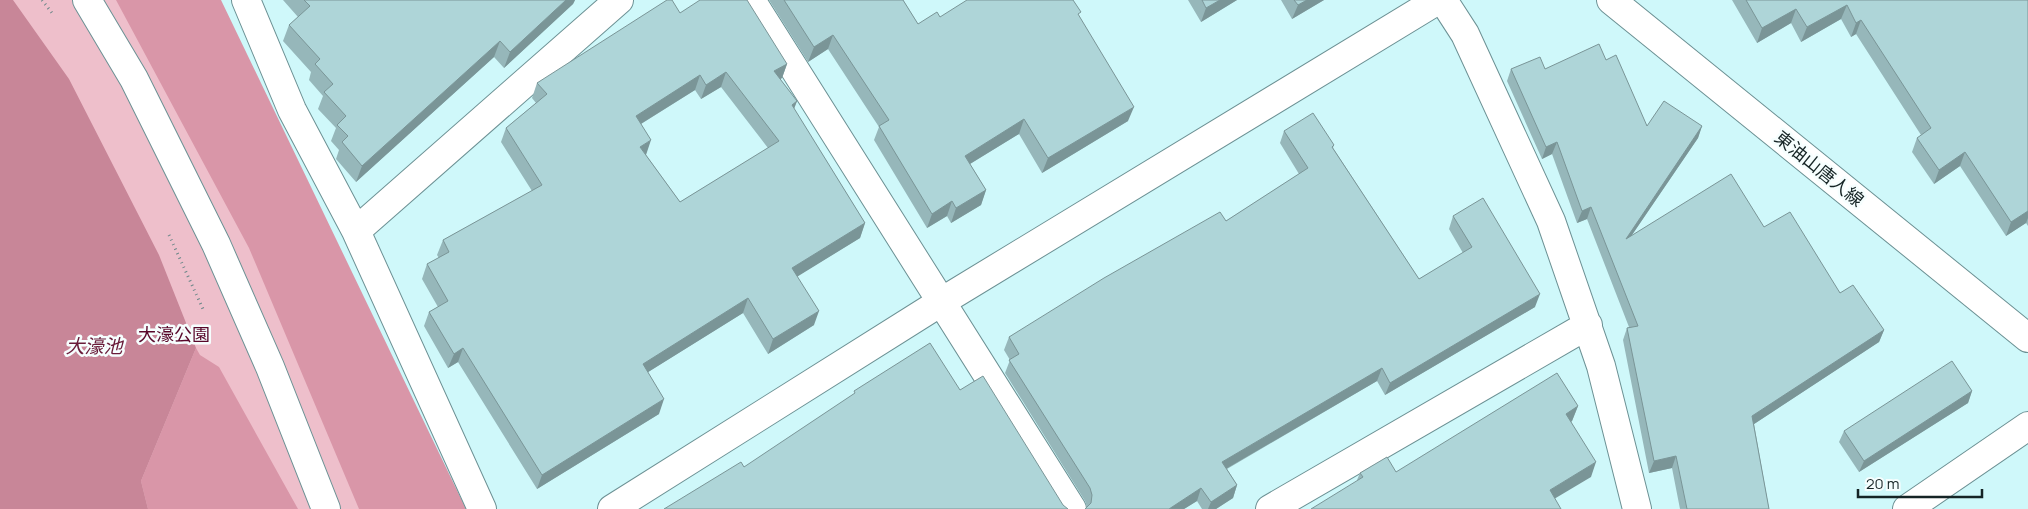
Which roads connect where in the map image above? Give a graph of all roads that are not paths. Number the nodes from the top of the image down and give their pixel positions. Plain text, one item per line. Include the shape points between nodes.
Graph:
1 (87, 0) edge
2 (246, 0) edge
3 (619, 0) edge
4 (751, 0) edge
5 (1438, 0) edge
6 (1443, 0) edge
7 (1611, 0) edge
8 (356, 231) junction
9 (941, 302) junction
10 (1588, 325) junction
11 (2028, 338) edge
12 (2028, 426) edge
13 (326, 509) edge
14 (482, 509) edge
15 (612, 509) edge
16 (1072, 509) edge
17 (1270, 509) edge
18 (1637, 509) edge
19 (1906, 509) edge

1 - 13 street via 134,79 216,244 270,367
2 - 8 street via 292,110
3 - 8 street
4 - 9 street
5 - 9 street
6 - 10 street via 1465,34 1550,221
7 - 11 street, 東油山唐人線
8 - 14 street
9 - 15 street
9 - 16 street
10 - 17 street
10 - 18 street
12 - 19 street

